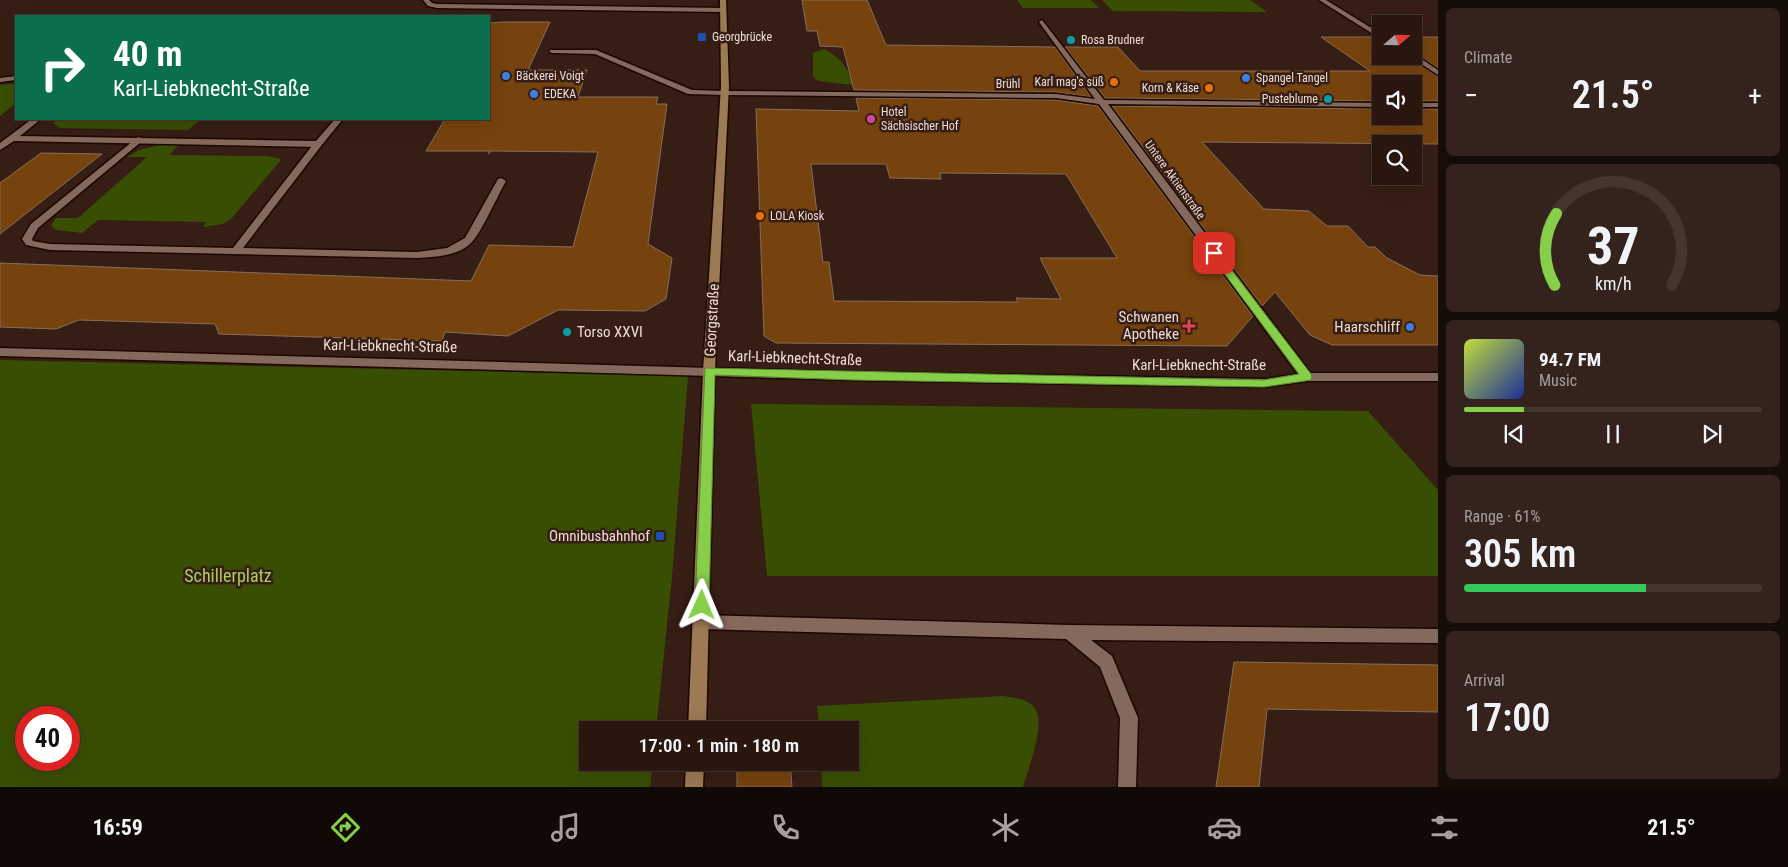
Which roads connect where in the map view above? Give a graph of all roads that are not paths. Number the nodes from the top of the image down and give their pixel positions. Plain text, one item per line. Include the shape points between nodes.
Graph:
1 (426, 0) edge
2 (723, 0) edge
3 (1322, 0) edge
4 (723, 10) junction
5 (1042, 22) dead end
6 (1372, 31) edge
7 (552, 51) dead end
8 (1422, 63) edge
9 (1438, 73) edge
10 (15, 78) edge
11 (0, 80) edge
12 (724, 93) junction
13 (1102, 102) junction
14 (1372, 104) edge
15 (1422, 105) edge
16 (1438, 105) edge
17 (36, 120) edge
18 (338, 120) edge
19 (13, 138) junction
20 (138, 140) junction
21 (318, 144) junction
22 (0, 147) edge
23 (500, 181) dead end
24 (235, 252) junction
25 (0, 352) edge
26 (709, 371) junction
27 (1307, 377) junction
28 (1438, 377) edge
29 (702, 622) junction
30 (1069, 632) junction
31 (1438, 636) edge
32 (696, 721) edge
33 (695, 771) edge
34 (694, 787) edge
35 (1127, 787) edge

1 - 4 street via 437,6
2 - 4 street, Georgstraße
3 - 6 street
4 - 12 street, Georgstraße
5 - 13 street, Untere Aktienstraße
7 - 12 street, Brühl via 596,52 691,92
8 - 9 street
10 - 11 street
12 - 13 street, Brühl via 1056,96
12 - 26 street, Georgstraße
13 - 14 street, Brühl
13 - 27 street, Untere Aktienstraße
15 - 16 street
17 - 19 street
18 - 21 street
19 - 20 street
19 - 22 street
20 - 21 street
20 - 24 street via 34,226 29,233 30,243 50,247
21 - 24 street
23 - 24 street via 472,236 451,251 417,255
25 - 26 street, Karl-Liebknecht-Straße
26 - 27 street, Karl-Liebknecht-Straße via 1264,383
26 - 29 street, Georgstraße
27 - 28 street, Karl-Liebknecht-Straße
29 - 30 street
29 - 32 street, Georgstraße
30 - 31 street
30 - 35 street via 1106,662 1129,718
33 - 34 street

